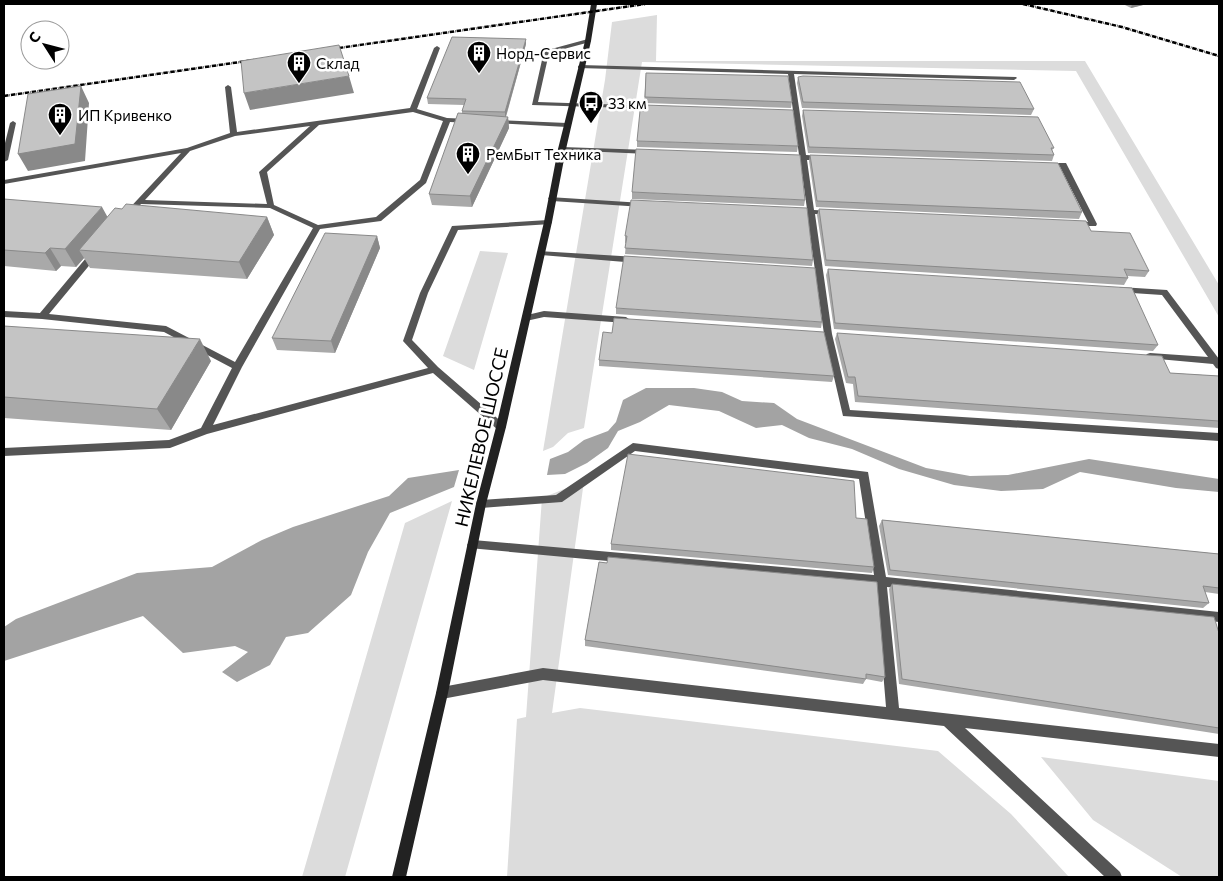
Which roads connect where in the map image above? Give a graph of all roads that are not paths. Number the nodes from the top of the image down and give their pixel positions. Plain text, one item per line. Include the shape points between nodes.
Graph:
1 (594, 4) edge
2 (588, 41) junction
3 (437, 48) dead end
4 (580, 67) junction
5 (791, 72) junction
6 (1014, 78) dead end
7 (228, 87) dead end
8 (573, 105) junction
9 (660, 108) edge
10 (413, 110) junction
11 (787, 112) edge
12 (797, 112) junction
13 (807, 113) edge
14 (447, 120) junction
15 (474, 121) edge
16 (484, 121) edge
17 (13, 123) dead end
18 (317, 123) junction
19 (567, 125) junction
20 (234, 134) junction
21 (562, 149) junction
22 (188, 150) junction
23 (658, 152) edge
24 (774, 156) edge
25 (803, 157) junction
26 (833, 158) edge
27 (4, 160) edge
28 (1043, 164) edge
29 (4, 182) edge
30 (552, 199) junction
31 (138, 202) junction
32 (654, 205) edge
33 (271, 206) junction
34 (782, 211) edge
35 (811, 212) junction
36 (840, 213) edge
37 (125, 217) edge
38 (548, 222) junction
39 (1064, 223) edge
40 (317, 227) junction
41 (99, 248) edge
42 (541, 253) junction
43 (644, 261) edge
44 (809, 270) edge
45 (819, 271) junction
46 (829, 272) edge
47 (1115, 289) edge
48 (4, 314) edge
49 (42, 316) junction
50 (526, 318) junction
51 (632, 320) edge
52 (1136, 355) edge
53 (1218, 364) edge
54 (237, 367) junction
55 (435, 369) junction
56 (501, 427) junction
57 (205, 431) junction
58 (1219, 437) edge
59 (4, 452) edge
60 (481, 504) junction
61 (473, 545) junction
62 (881, 581) junction
63 (1219, 616) edge
64 (442, 693) junction
65 (893, 714) junction
66 (947, 720) junction
67 (1219, 752) edge
68 (399, 877) edge
69 (1115, 877) edge

1 - 2 main road, НИКЕЛЕВОЕ ШОССЕ
2 - 4 main road, НИКЕЛЕВОЕ ШОССЕ
2 - 8 lane via 546,52 534,104
3 - 10 lane
4 - 5 lane
4 - 8 main road, НИКЕЛЕВОЕ ШОССЕ
5 - 6 lane
5 - 12 lane
7 - 20 lane
8 - 9 lane
8 - 19 main road, НИКЕЛЕВОЕ ШОССЕ
10 - 14 lane
10 - 18 lane
11 - 12 lane
12 - 13 lane
12 - 25 lane
14 - 15 lane
14 - 40 lane via 423,181 378,220
16 - 19 lane
17 - 27 lane
18 - 20 lane
18 - 33 lane via 263,172
19 - 21 main road, НИКЕЛЕВОЕ ШОССЕ
20 - 22 lane
21 - 23 lane
21 - 30 main road, НИКЕЛЕВОЕ ШОССЕ
22 - 29 lane
22 - 31 lane
24 - 25 lane
25 - 26 lane
25 - 35 lane
28 - 39 lane via 1063,165 1093,224
30 - 32 lane
30 - 38 main road, НИКЕЛЕВОЕ ШОССЕ
31 - 33 lane
31 - 37 lane
33 - 40 lane
34 - 35 lane
35 - 36 lane
35 - 45 lane
38 - 42 main road, НИКЕЛЕВОЕ ШОССЕ
38 - 55 lane via 455,228 424,293 407,341
40 - 54 lane
41 - 49 lane
42 - 43 lane
42 - 50 main road, НИКЕЛЕВОЕ ШОССЕ
44 - 45 lane
45 - 46 lane
45 - 58 lane via 828,334 846,413
47 - 53 lane via 1164,292
48 - 49 lane
49 - 54 lane via 166,329
50 - 51 lane via 544,314
50 - 56 main road, НИКЕЛЕВОЕ ШОССЕ
52 - 53 lane
54 - 57 lane
55 - 56 lane
55 - 57 lane
56 - 60 main road, НИКЕЛЕВОЕ ШОССЕ
57 - 59 lane via 170,444
60 - 61 main road, НИКЕЛЕВОЕ ШОССЕ
60 - 62 lane via 558,499 633,447 864,475
61 - 62 lane
61 - 64 main road, НИКЕЛЕВОЕ ШОССЕ
62 - 63 lane
62 - 65 lane
64 - 65 lane via 543,674
64 - 68 main road, НИКЕЛЕВОЕ ШОССЕ
65 - 66 lane
66 - 67 lane
66 - 69 lane

